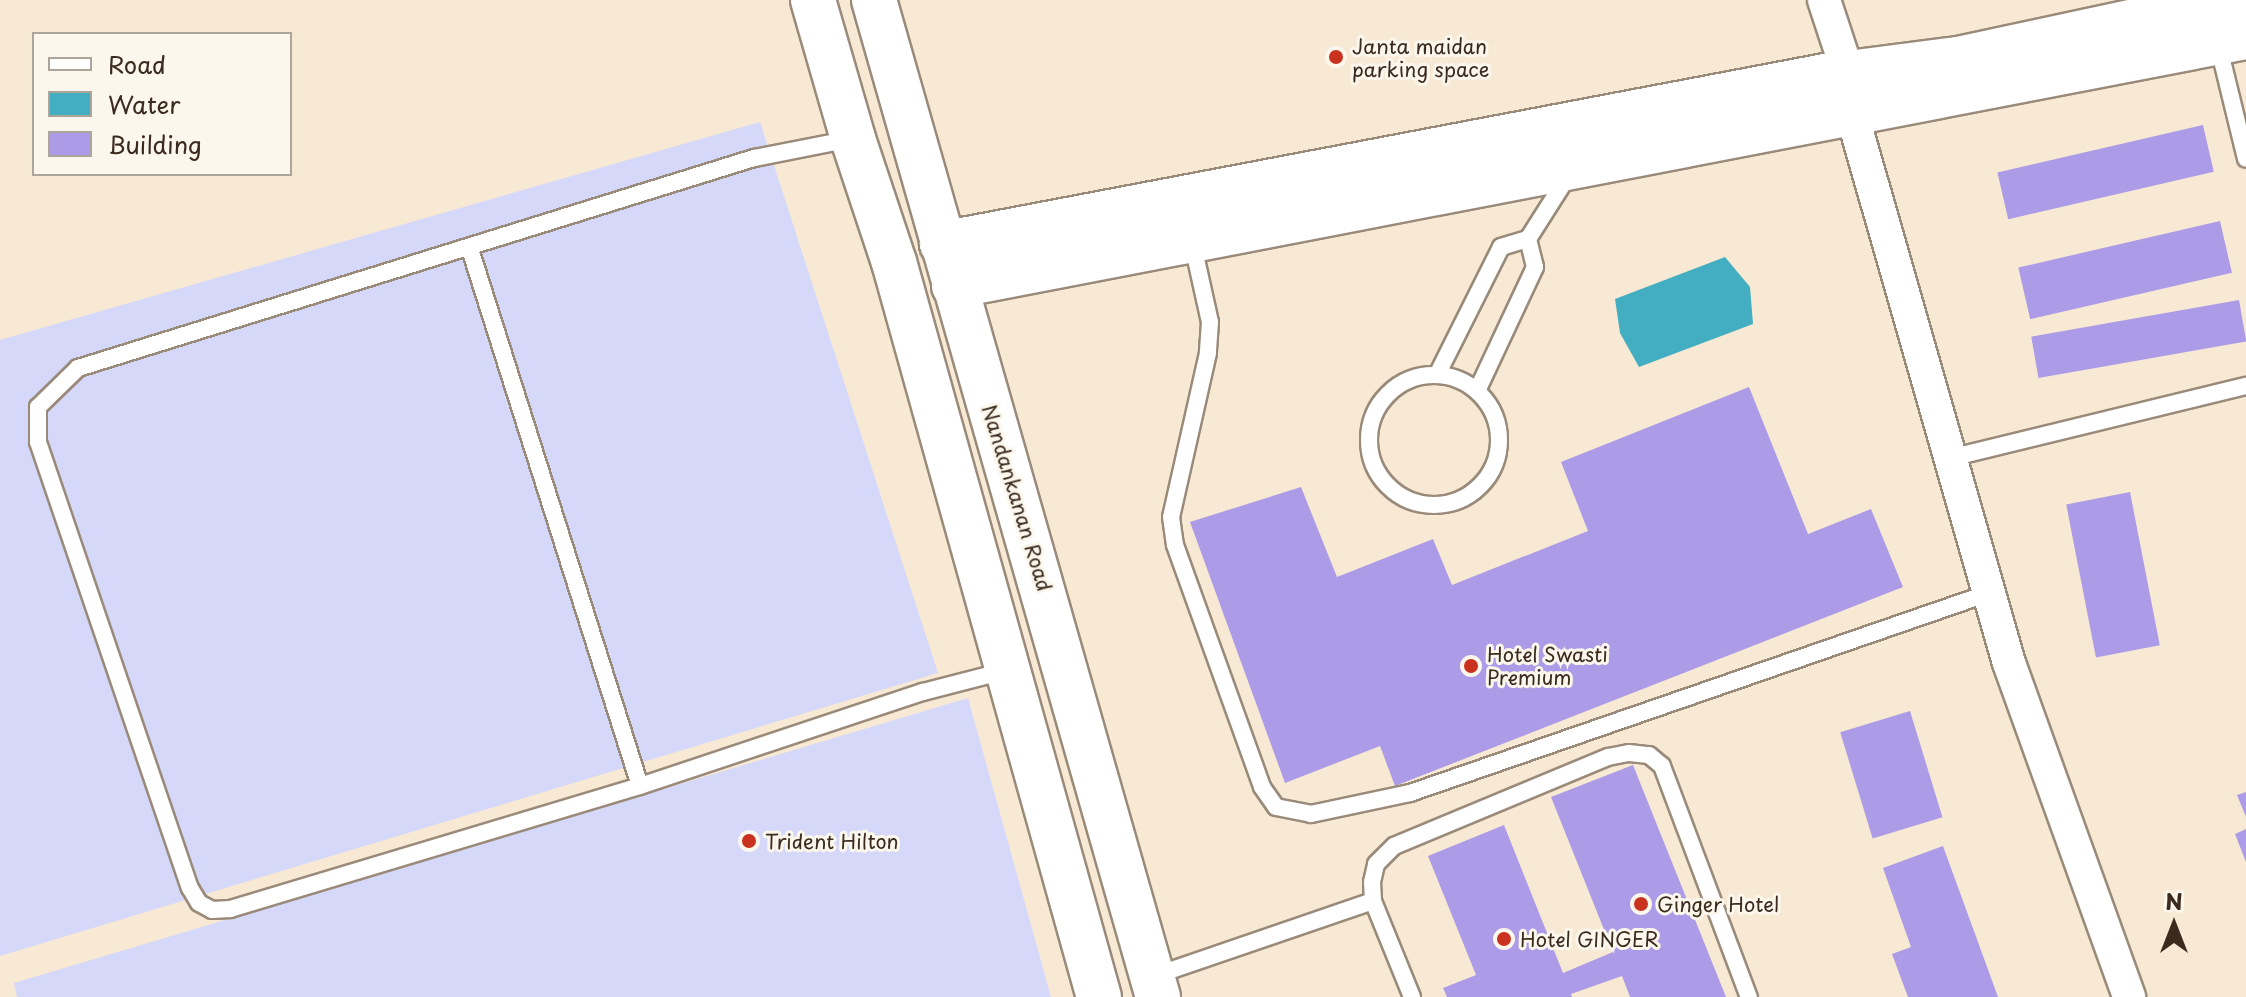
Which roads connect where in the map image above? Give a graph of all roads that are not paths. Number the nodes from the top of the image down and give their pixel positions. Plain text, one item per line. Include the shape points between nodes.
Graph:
1 (813, 0) edge
2 (874, 0) edge
3 (1824, 0) edge
4 (2234, 0) edge
5 (2232, 40) edge
6 (1850, 94) junction
7 (853, 139) junction
8 (2246, 159) edge
9 (1574, 167) junction
10 (1528, 239) junction
11 (1192, 240) junction
12 (942, 244) junction
13 (470, 249) junction
14 (954, 286) junction
15 (1437, 375) junction
16 (2246, 386) edge
17 (1477, 391) junction
18 (1950, 458) junction
19 (1989, 593) junction
20 (1009, 669) junction
21 (640, 786) junction
22 (1373, 901) junction
23 (1155, 987) edge
24 (1099, 997) edge
25 (1412, 997) edge
26 (1749, 997) edge
27 (2129, 997) edge

1 - 7 street
2 - 12 street, Nandankanan Road
3 - 6 street
4 - 6 street via 1958,59
5 - 6 street
5 - 8 lane
6 - 9 street
6 - 12 street
6 - 18 street
7 - 13 lane via 754,158
7 - 20 street via 894,262
9 - 10 lane
9 - 11 street
10 - 15 lane via 1501,247
10 - 17 lane via 1535,267
11 - 14 street
11 - 19 lane via 1210,322 1208,353 1171,517 1175,545 1262,787 1276,807 1311,814 1410,793
12 - 14 street, Nandankanan Road
13 - 21 lane
13 - 21 lane via 78,368 38,407 38,442 199,903 212,910 230,909
14 - 23 street, Nandankanan Road
15 - 17 lane
15 - 17 lane via 1397,386 1371,419 1371,461 1381,480 1416,504 1460,501 1492,471 1499,429
16 - 18 lane
18 - 19 street
19 - 27 street via 2009,663
20 - 21 lane via 923,692
20 - 24 street
22 - 23 lane
22 - 25 lane
22 - 26 lane via 1376,864 1394,846 1608,757 1649,755 1662,766

